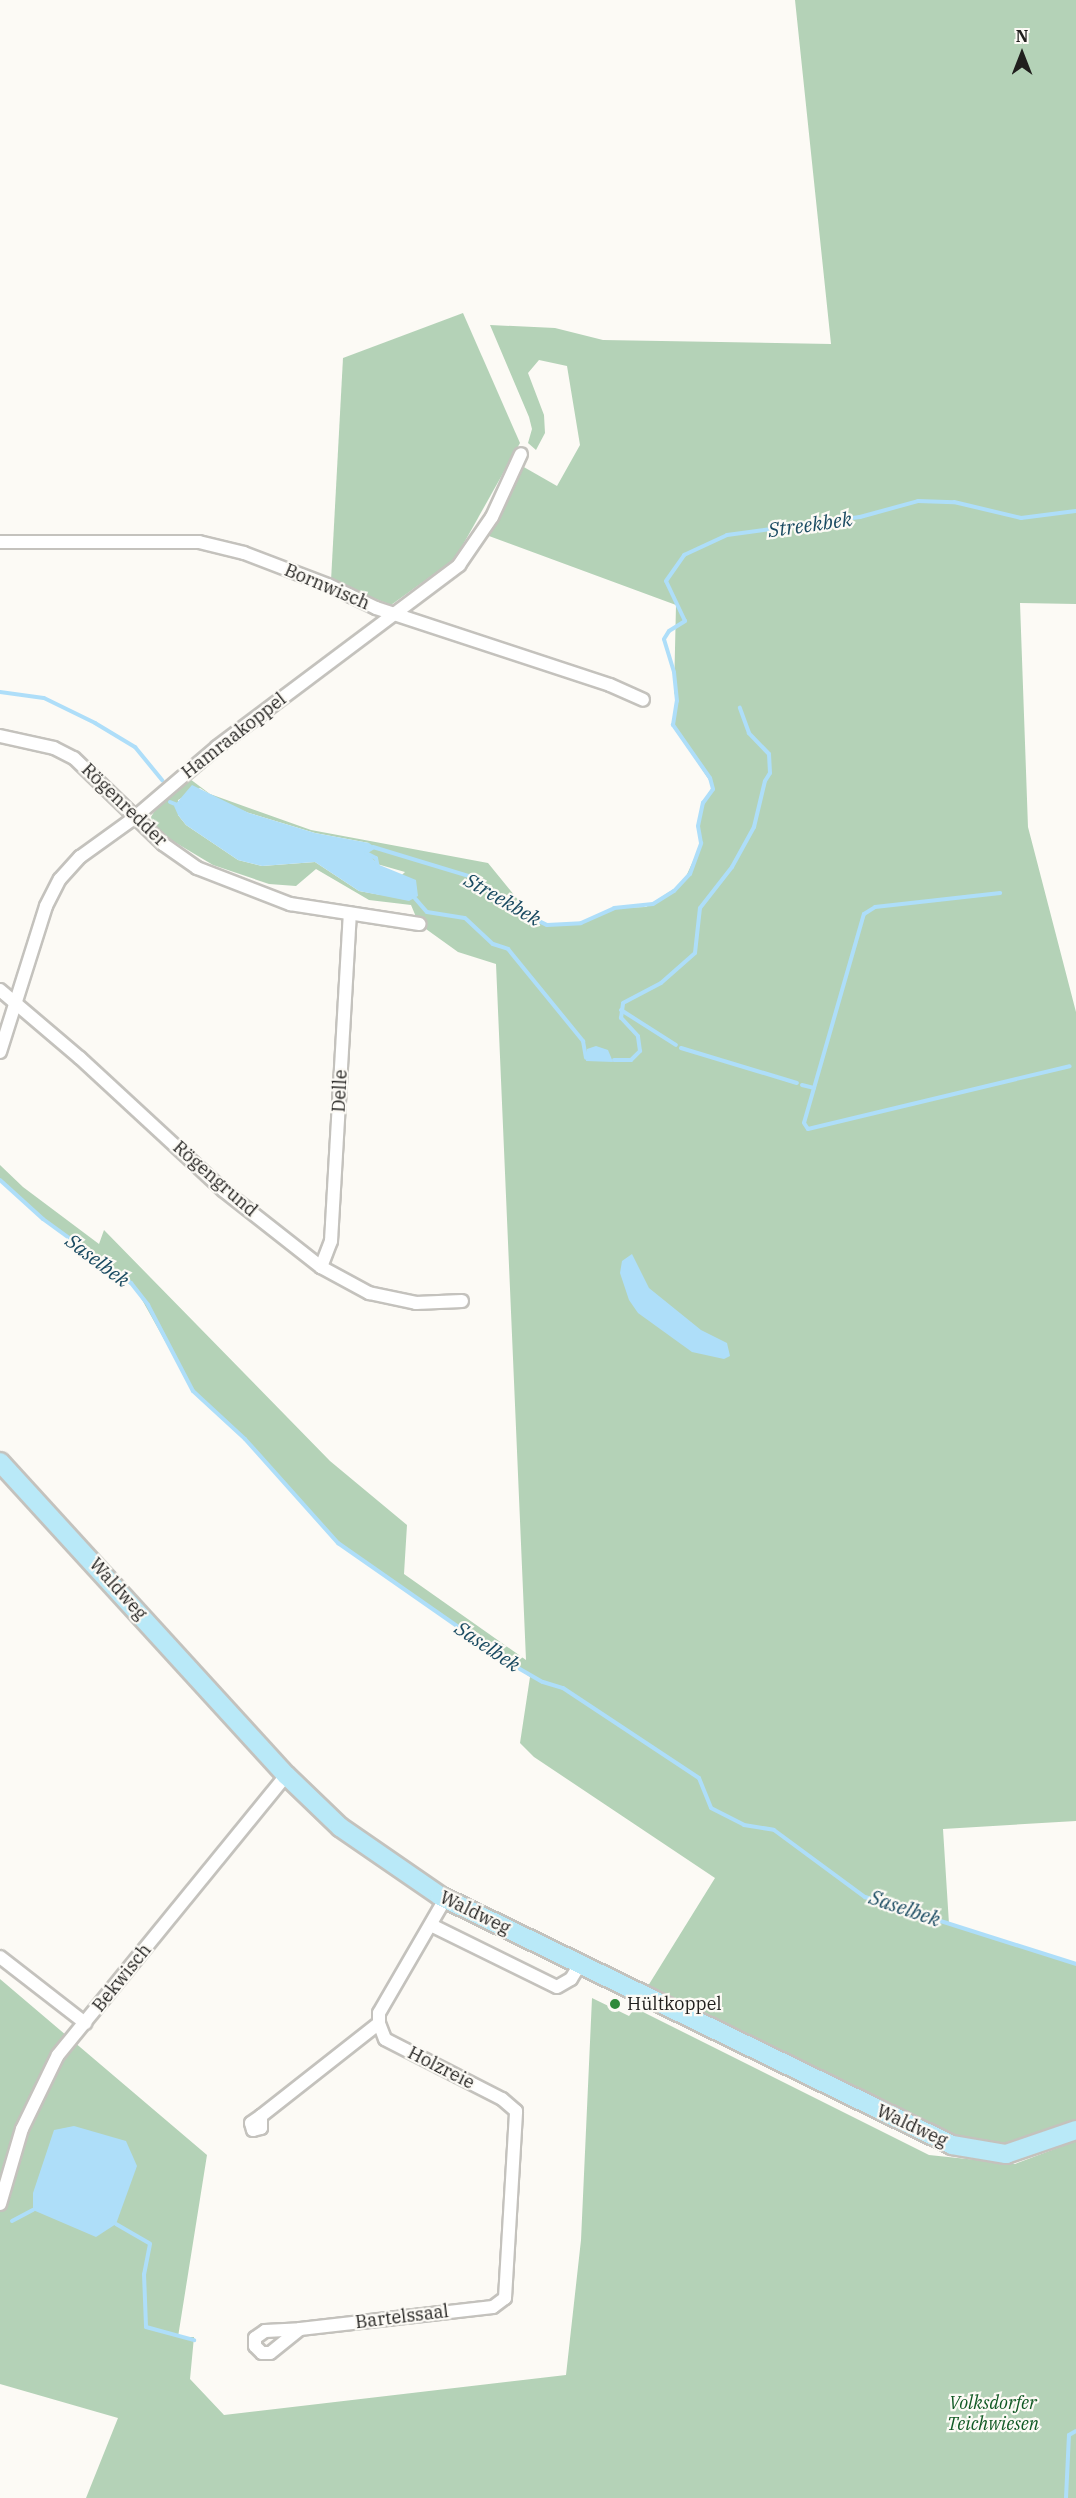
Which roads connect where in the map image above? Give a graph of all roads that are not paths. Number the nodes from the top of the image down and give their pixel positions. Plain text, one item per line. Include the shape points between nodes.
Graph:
1 (521, 454) dead end
2 (0, 542) edge
3 (395, 615) junction
4 (643, 700) dead end
5 (0, 736) edge
6 (134, 819) junction
7 (350, 914) junction
8 (418, 924) dead end
9 (0, 990) edge
10 (18, 1005) junction
11 (0, 1053) edge
12 (321, 1267) junction
13 (462, 1301) dead end
14 (0, 1462) edge
15 (286, 1775) junction
16 (445, 1899) junction
17 (431, 1925) junction
18 (0, 1957) edge
19 (579, 1964) junction
20 (85, 2023) junction
21 (379, 2023) junction
22 (261, 2116) dead end
23 (1076, 2130) edge
24 (0, 2204) edge
25 (502, 2303) joint
26 (300, 2329) dead end

1 - 3 street, Hamraakoppel via 492,517 465,557
2 - 3 street, Bornwisch via 199,542 244,553
3 - 4 street, Bornwisch via 610,685
3 - 6 street, Hamraakoppel via 217,747
5 - 6 street, Rögenredder via 54,748 74,758
6 - 7 street, Rögenredder via 197,868 290,904
6 - 10 street, Hamraakoppel via 80,857 60,879 46,906
7 - 8 street, Rögenredder
7 - 12 street, Delle via 331,1241
9 - 10 street, Rögengrund
10 - 11 street, Hamraakoppel
10 - 12 street, Rögengrund via 223,1190
12 - 13 street, Rögengrund via 369,1293 416,1303
14 - 15 main road, Waldweg
15 - 16 main road, Waldweg via 340,1827
15 - 20 street, Bekwisch
16 - 17 street
16 - 19 main road, Waldweg
17 - 19 street via 557,1987 571,1979
17 - 21 street via 380,2013
18 - 20 street
19 - 23 main road, Waldweg via 952,2145 1006,2154
20 - 24 street, Bekwisch via 58,2055 22,2129
21 - 22 street
21 - 25 street, Holzreie via 384,2039 512,2106 517,2120 507,2292
25 - 26 street, Bartelssaal

